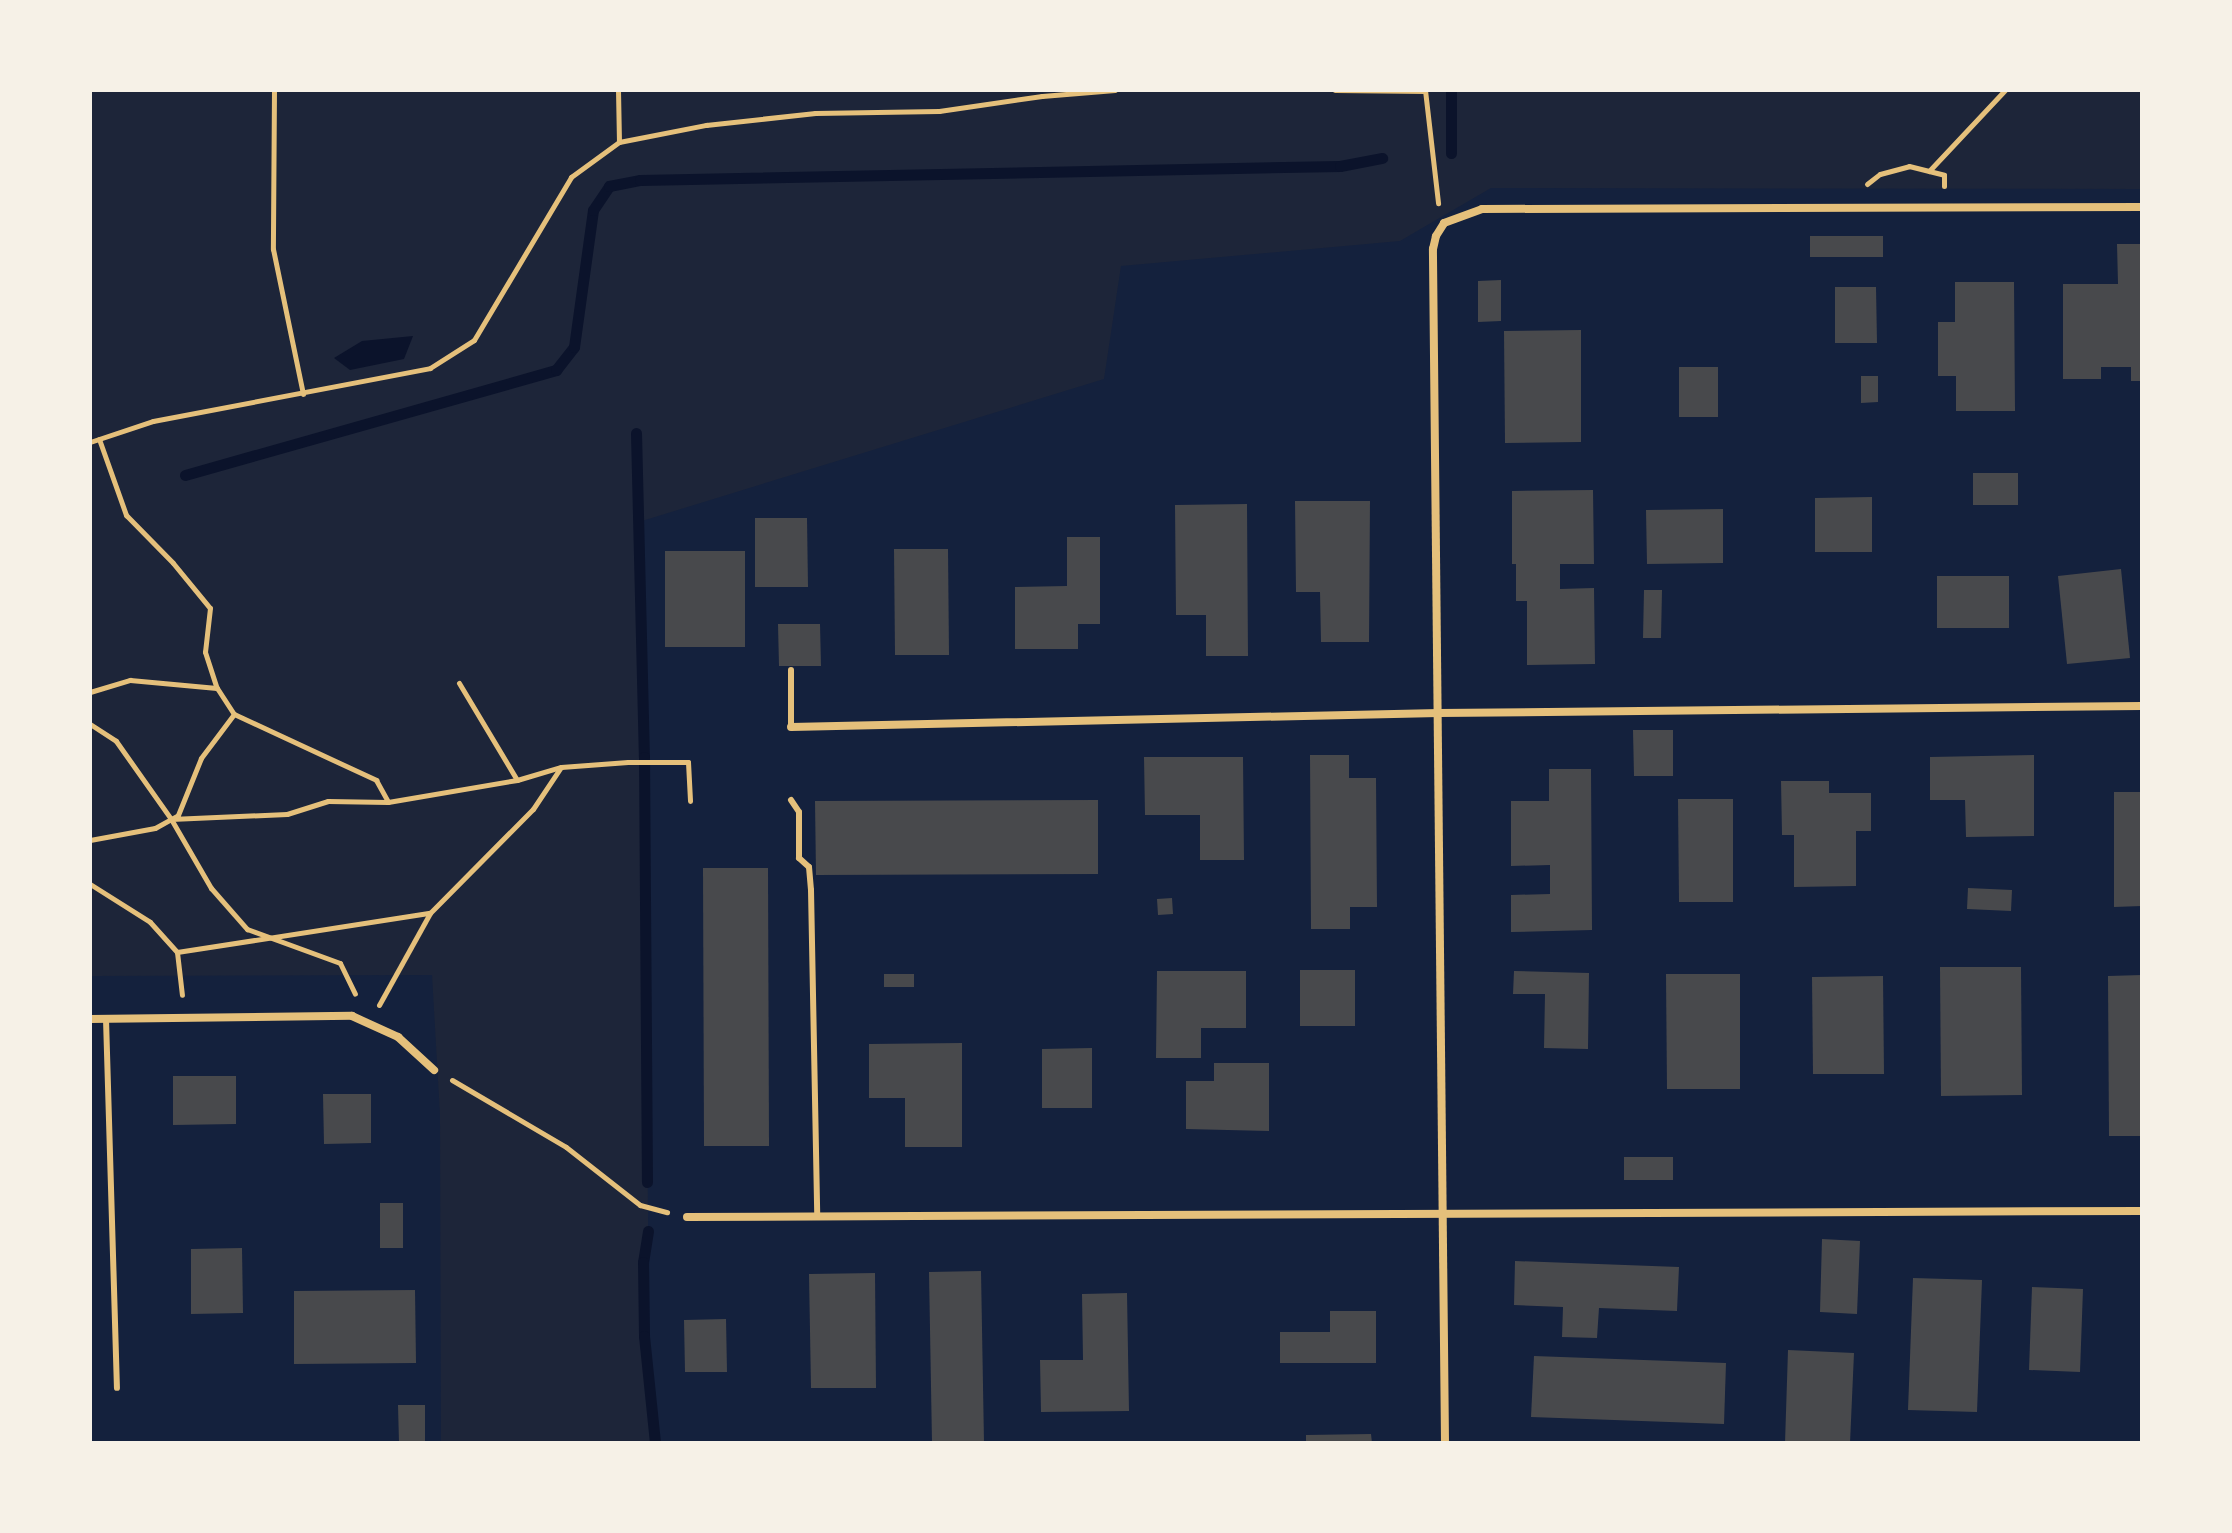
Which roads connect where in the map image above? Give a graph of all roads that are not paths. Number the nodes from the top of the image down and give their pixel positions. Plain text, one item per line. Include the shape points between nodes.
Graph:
1 (2142, 207) edge
2 (791, 670) dead end
3 (2142, 706) edge
4 (1439, 713) junction
5 (791, 727) joint
6 (791, 800) dead end
7 (90, 1019) edge
8 (106, 1019) junction
9 (434, 1070) road end
10 (2142, 1211) edge
11 (1442, 1216) junction
12 (687, 1217) road end
13 (817, 1217) junction
14 (117, 1388) dead end
15 (1445, 1443) edge

1 - 4 street via 1482,209 1444,223 1433,249
2 - 5 lane
3 - 4 street
4 - 5 street
4 - 11 street
6 - 13 lane via 799,812 799,858 809,867 811,890
7 - 8 street
8 - 9 street via 352,1016 398,1037
8 - 14 lane
10 - 11 street
11 - 13 street
11 - 15 street
12 - 13 street

